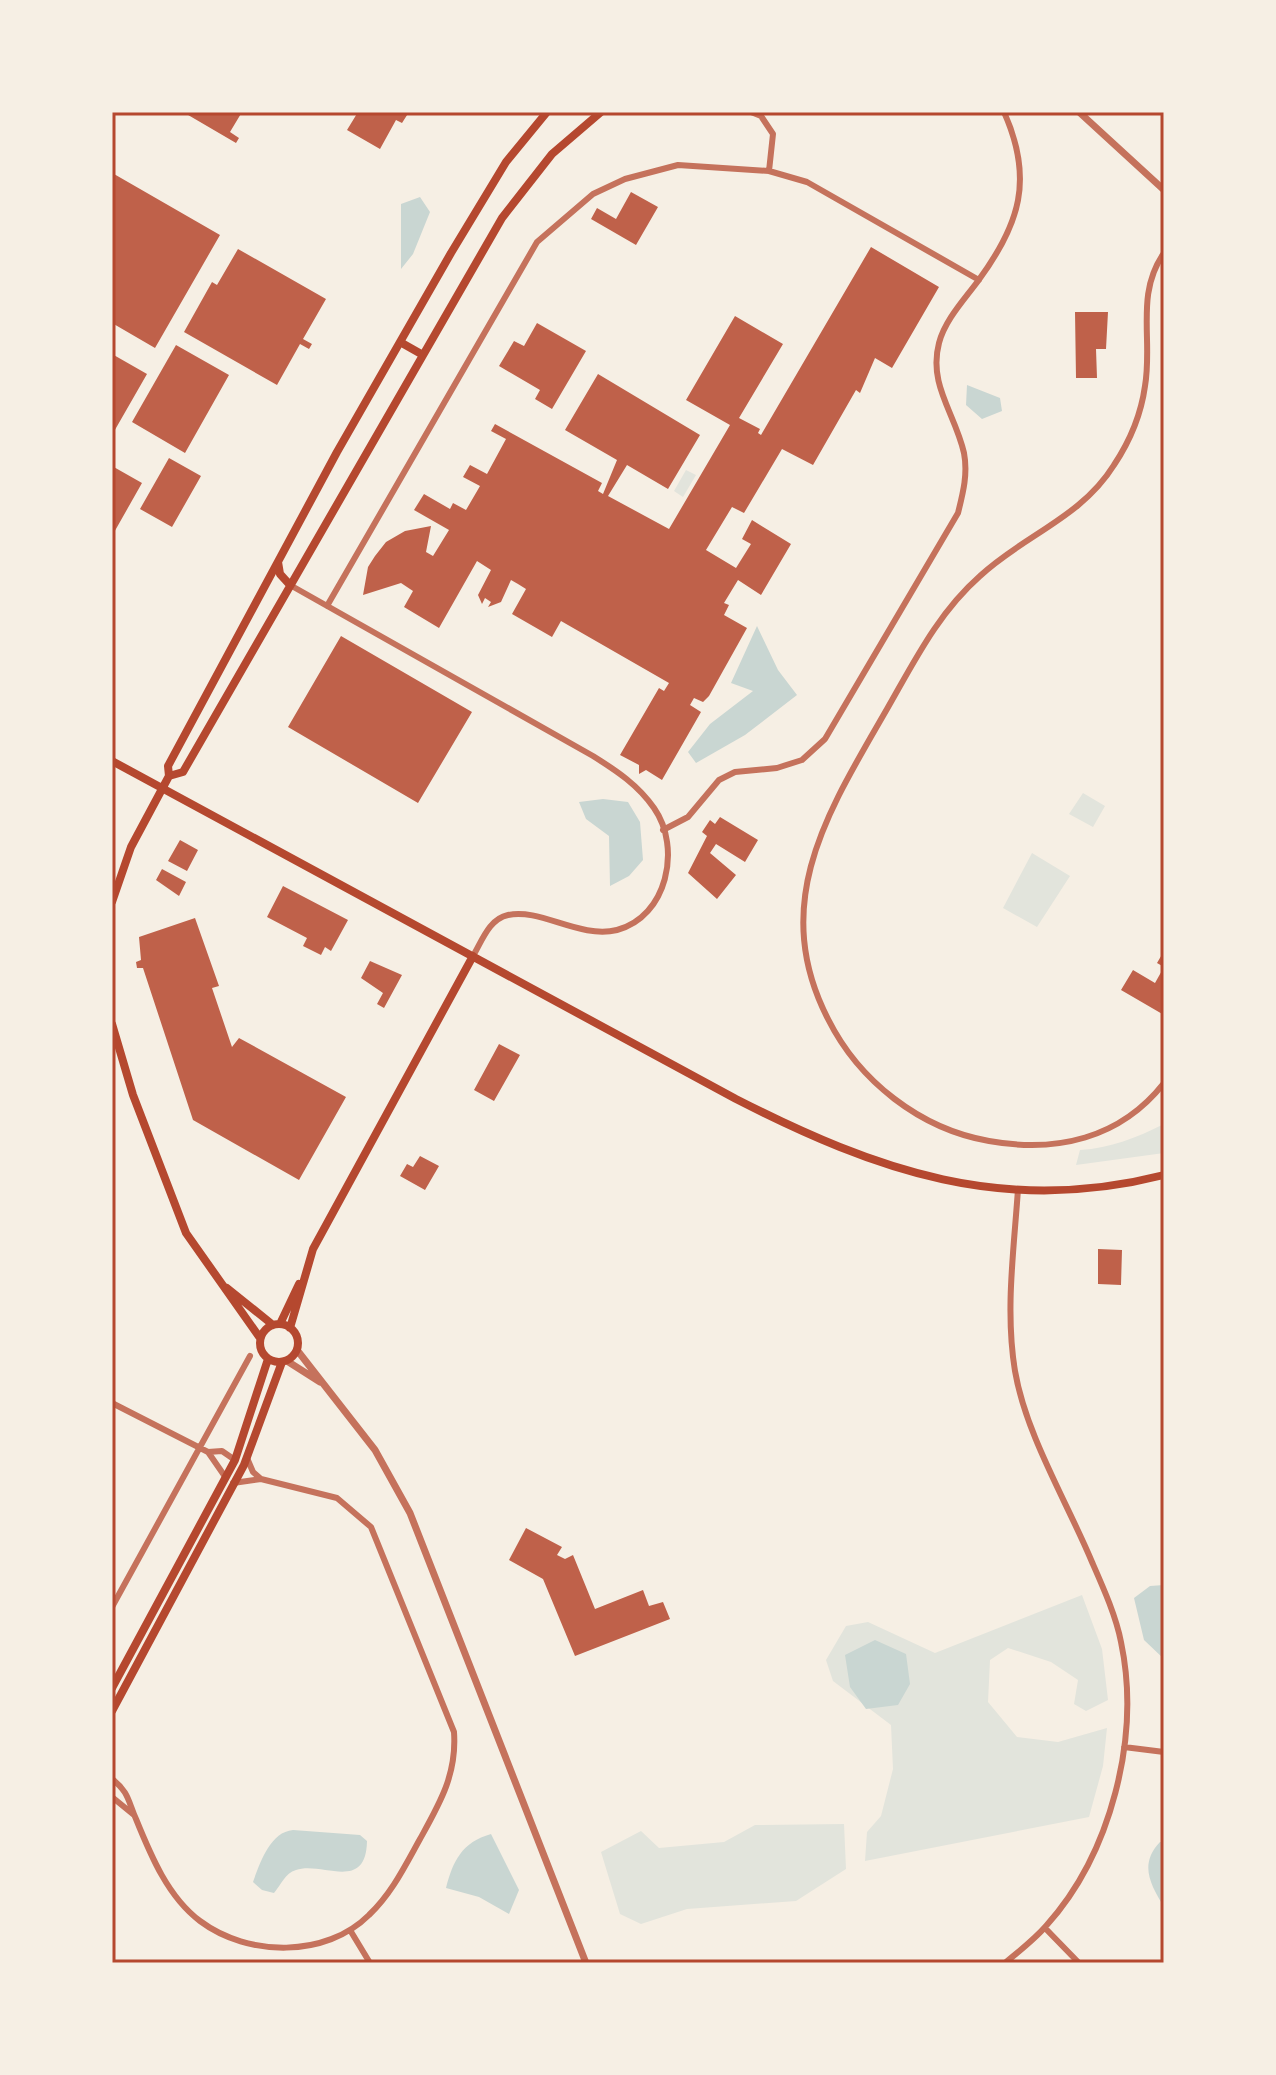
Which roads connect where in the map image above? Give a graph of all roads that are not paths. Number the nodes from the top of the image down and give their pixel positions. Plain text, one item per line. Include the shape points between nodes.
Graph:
1 (547, 112) edge
2 (601, 112) edge
3 (751, 112) edge
4 (1004, 112) edge
5 (1079, 112) edge
6 (769, 171) junction
7 (1164, 190) edge
8 (1164, 253) edge
9 (979, 280) junction
10 (400, 342) junction
11 (423, 355) junction
12 (278, 561) junction
13 (290, 585) junction
14 (327, 606) junction
15 (112, 761) edge
16 (169, 776) junction
17 (163, 788) junction
18 (663, 830) junction
19 (112, 902) edge
20 (473, 956) junction
21 (112, 1024) edge
22 (1164, 1083) edge
23 (1164, 1175) edge
24 (1018, 1189) junction
25 (214, 1276) junction
26 (303, 1277) junction
27 (277, 1324) junction
28 (290, 1328) junction
29 (260, 1338) junction
30 (297, 1350) junction
31 (250, 1356) dead end
32 (268, 1359) junction
33 (284, 1362) junction
34 (320, 1382) junction
35 (112, 1403) edge
36 (200, 1448) junction
37 (208, 1452) junction
38 (247, 1458) junction
39 (235, 1460) junction
40 (261, 1479) junction
41 (230, 1481) junction
42 (228, 1492) junction
43 (112, 1607) edge
44 (112, 1688) edge
45 (112, 1711) edge
46 (1124, 1747) junction
47 (1164, 1752) edge
48 (112, 1779) edge
49 (112, 1797) edge
50 (134, 1815) junction
51 (1045, 1928) junction
52 (350, 1930) junction
53 (370, 1963) edge
54 (586, 1963) edge
55 (1005, 1963) edge
56 (1079, 1963) edge

1 - 10 main road via 497,176
2 - 11 main road via 552,154 515,198
3 - 6 street via 761,116 773,134
4 - 9 street via 1022,170 1019,200 1010,231
5 - 7 street
6 - 9 street via 807,182
6 - 14 street via 678,165 625,179 593,194 537,242
8 - 22 street via 1148,285 1146,385 1125,448 1089,499 982,574 937,624 819,832 807,876 803,928 813,985 844,1048 890,1096 936,1124 1005,1144 1071,1142 1126,1120
9 - 18 street via 950,319 935,363 938,386 964,453 966,483 958,513 825,739 802,760 735,772 719,780 688,817
10 - 11 main road
10 - 12 main road
11 - 13 main road
12 - 13 main road via 280,574
12 - 16 main road via 168,766
13 - 14 street
13 - 16 main road via 183,772
14 - 18 street via 628,778 655,809
15 - 17 main road
16 - 17 main road
17 - 19 main road via 131,847
17 - 20 main road
18 - 20 street via 667,876 639,920 596,932 508,915 493,921
20 - 24 main road via 818,1141 899,1171
20 - 26 main road via 313,1249
21 - 25 main road via 186,1233
23 - 24 main road via 1083,1189
24 - 46 street via 1011,1290 1015,1372 1029,1421 1094,1566 1121,1641 1127,1706
25 - 27 main road
25 - 29 main road
26 - 27 main road
26 - 28 main road
27 - 28 main road
27 - 29 main road
28 - 30 main road via 298,1338
29 - 32 main road
30 - 33 main road
30 - 34 street
31 - 36 street
32 - 33 main road
32 - 39 main road
33 - 34 street
33 - 38 main road
34 - 54 street via 375,1450 410,1513
35 - 36 street
36 - 37 street
36 - 43 street
37 - 39 street via 222,1451
37 - 41 street
38 - 40 street
38 - 41 main road
39 - 41 main road
39 - 42 main road
40 - 41 street
40 - 52 street via 337,1498 371,1527 454,1732 456,1758 450,1783 391,1890
41 - 42 main road
41 - 44 main road
42 - 45 main road
46 - 47 street
46 - 51 street via 1108,1816 1080,1878
48 - 50 street via 128,1792
49 - 50 street
50 - 52 street via 178,1900 220,1934 283,1949 310,1946
51 - 55 street
51 - 56 street
52 - 53 street

